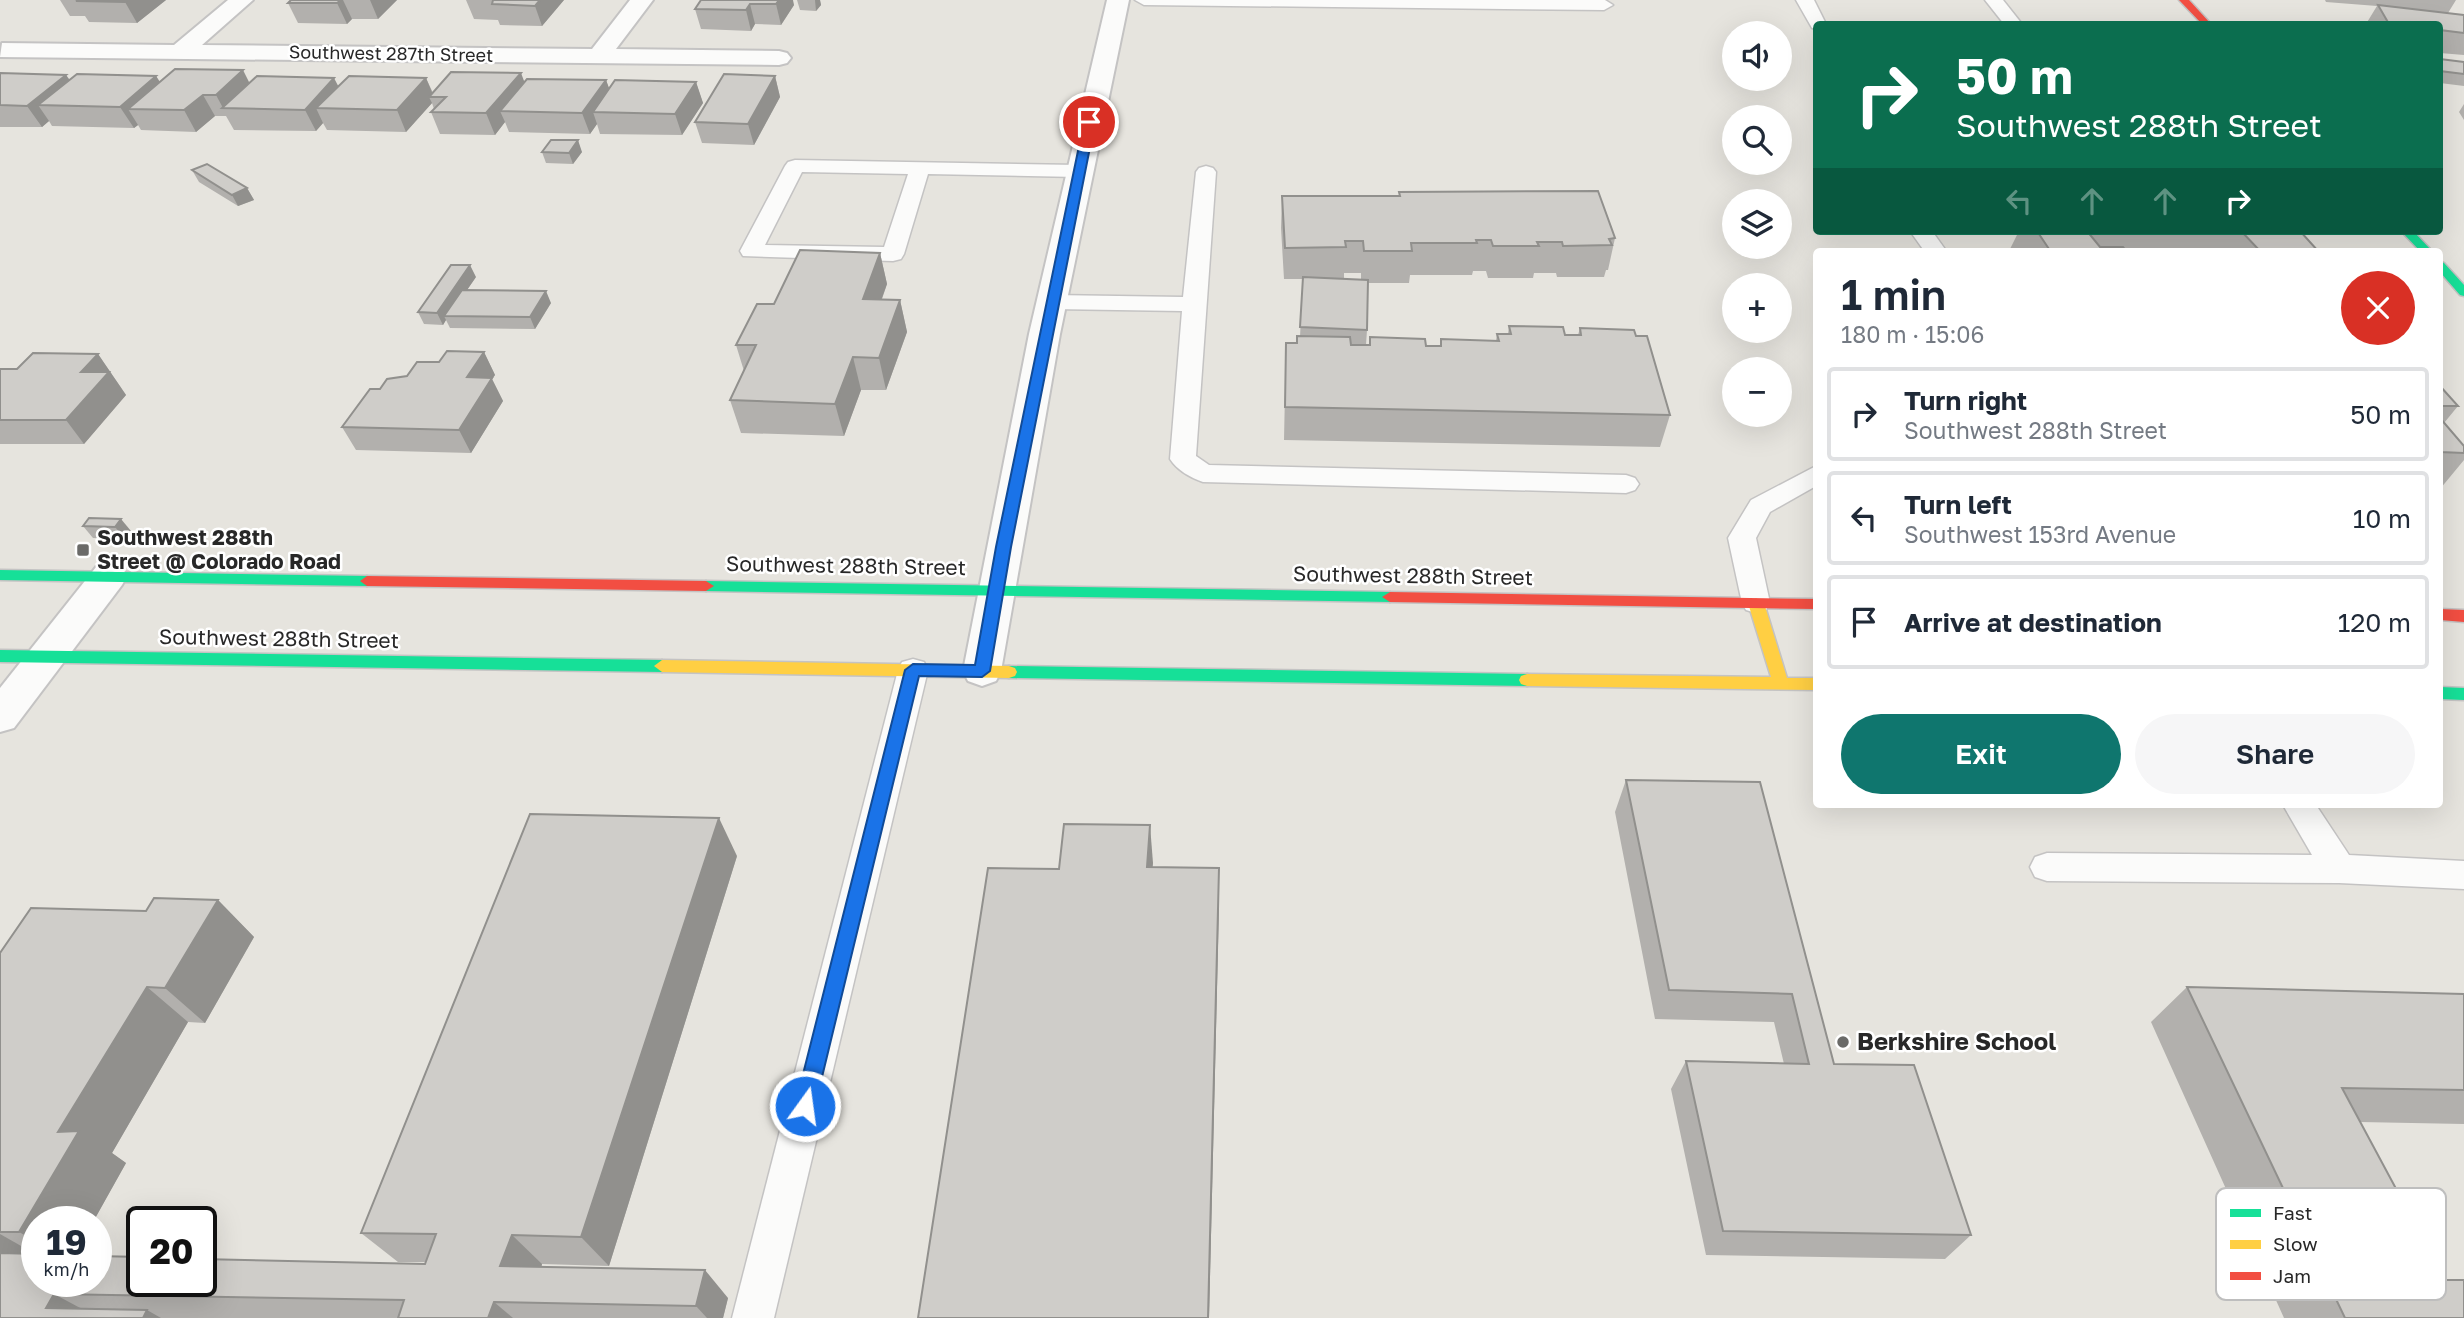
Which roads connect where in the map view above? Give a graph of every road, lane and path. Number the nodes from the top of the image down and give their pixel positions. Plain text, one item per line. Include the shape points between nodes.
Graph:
1 (242, 0) edge
2 (642, 0) edge
3 (1118, 0) edge
4 (1143, 0) edge
5 (1805, 0) edge
6 (1994, 0) edge
7 (2183, 0) edge
8 (1604, 5) dead end
9 (1816, 21) edge
10 (2011, 21) edge
11 (2204, 21) edge
12 (2, 50) dead end
13 (181, 51) junction
14 (599, 56) junction
15 (779, 58) dead end
16 (920, 168) junction
17 (1078, 171) junction
18 (1206, 172) dead end
19 (2411, 235) edge
20 (2423, 248) edge
21 (2443, 268) edge
22 (2464, 292) edge
23 (1052, 302) junction
24 (1194, 304) junction
25 (1813, 477) edge
26 (1626, 484) dead end
27 (0, 575) edge
28 (109, 576) junction
29 (996, 589) junction
30 (1756, 603) junction
31 (1813, 604) edge
32 (2443, 615) edge
33 (2464, 616) edge
34 (0, 656) edge
35 (46, 657) junction
36 (913, 670) junction
37 (982, 671) junction
38 (1781, 684) junction
39 (1813, 684) edge
40 (2443, 693) edge
41 (2464, 694) edge
42 (0, 717) edge
43 (2301, 808) edge
44 (2047, 867) dead end
45 (2339, 869) junction
46 (2464, 875) edge
47 (752, 1318) edge

1 - 13 street
2 - 14 street
3 - 17 street
4 - 8 lane
5 - 9 lane
6 - 10 lane
7 - 11 main road
12 - 13 street, Southwest 287th Street
13 - 14 street, Southwest 287th Street
14 - 15 street, Southwest 287th Street
16 - 16 lane via 794,166 751,251 893,254
16 - 17 lane
17 - 23 street
18 - 24 lane
19 - 20 main road
21 - 22 main road
23 - 24 lane
23 - 29 street
24 - 26 lane via 1183,459 1203,472
25 - 30 lane via 1760,506 1742,538
27 - 28 main road, Southwest 288th Street
28 - 29 main road, Southwest 288th Street
28 - 35 street
29 - 30 main road, Southwest 288th Street
29 - 37 street
30 - 31 main road, Southwest 288th Street
30 - 38 main road
32 - 33 main road
34 - 35 main road, Southwest 288th Street
35 - 36 main road, Southwest 288th Street
35 - 42 street
36 - 37 main road, Southwest 288th Street
36 - 47 lane
37 - 38 main road, Southwest 288th Street
38 - 39 main road, Southwest 288th Street
40 - 41 main road
43 - 45 lane
44 - 45 lane
45 - 46 lane

